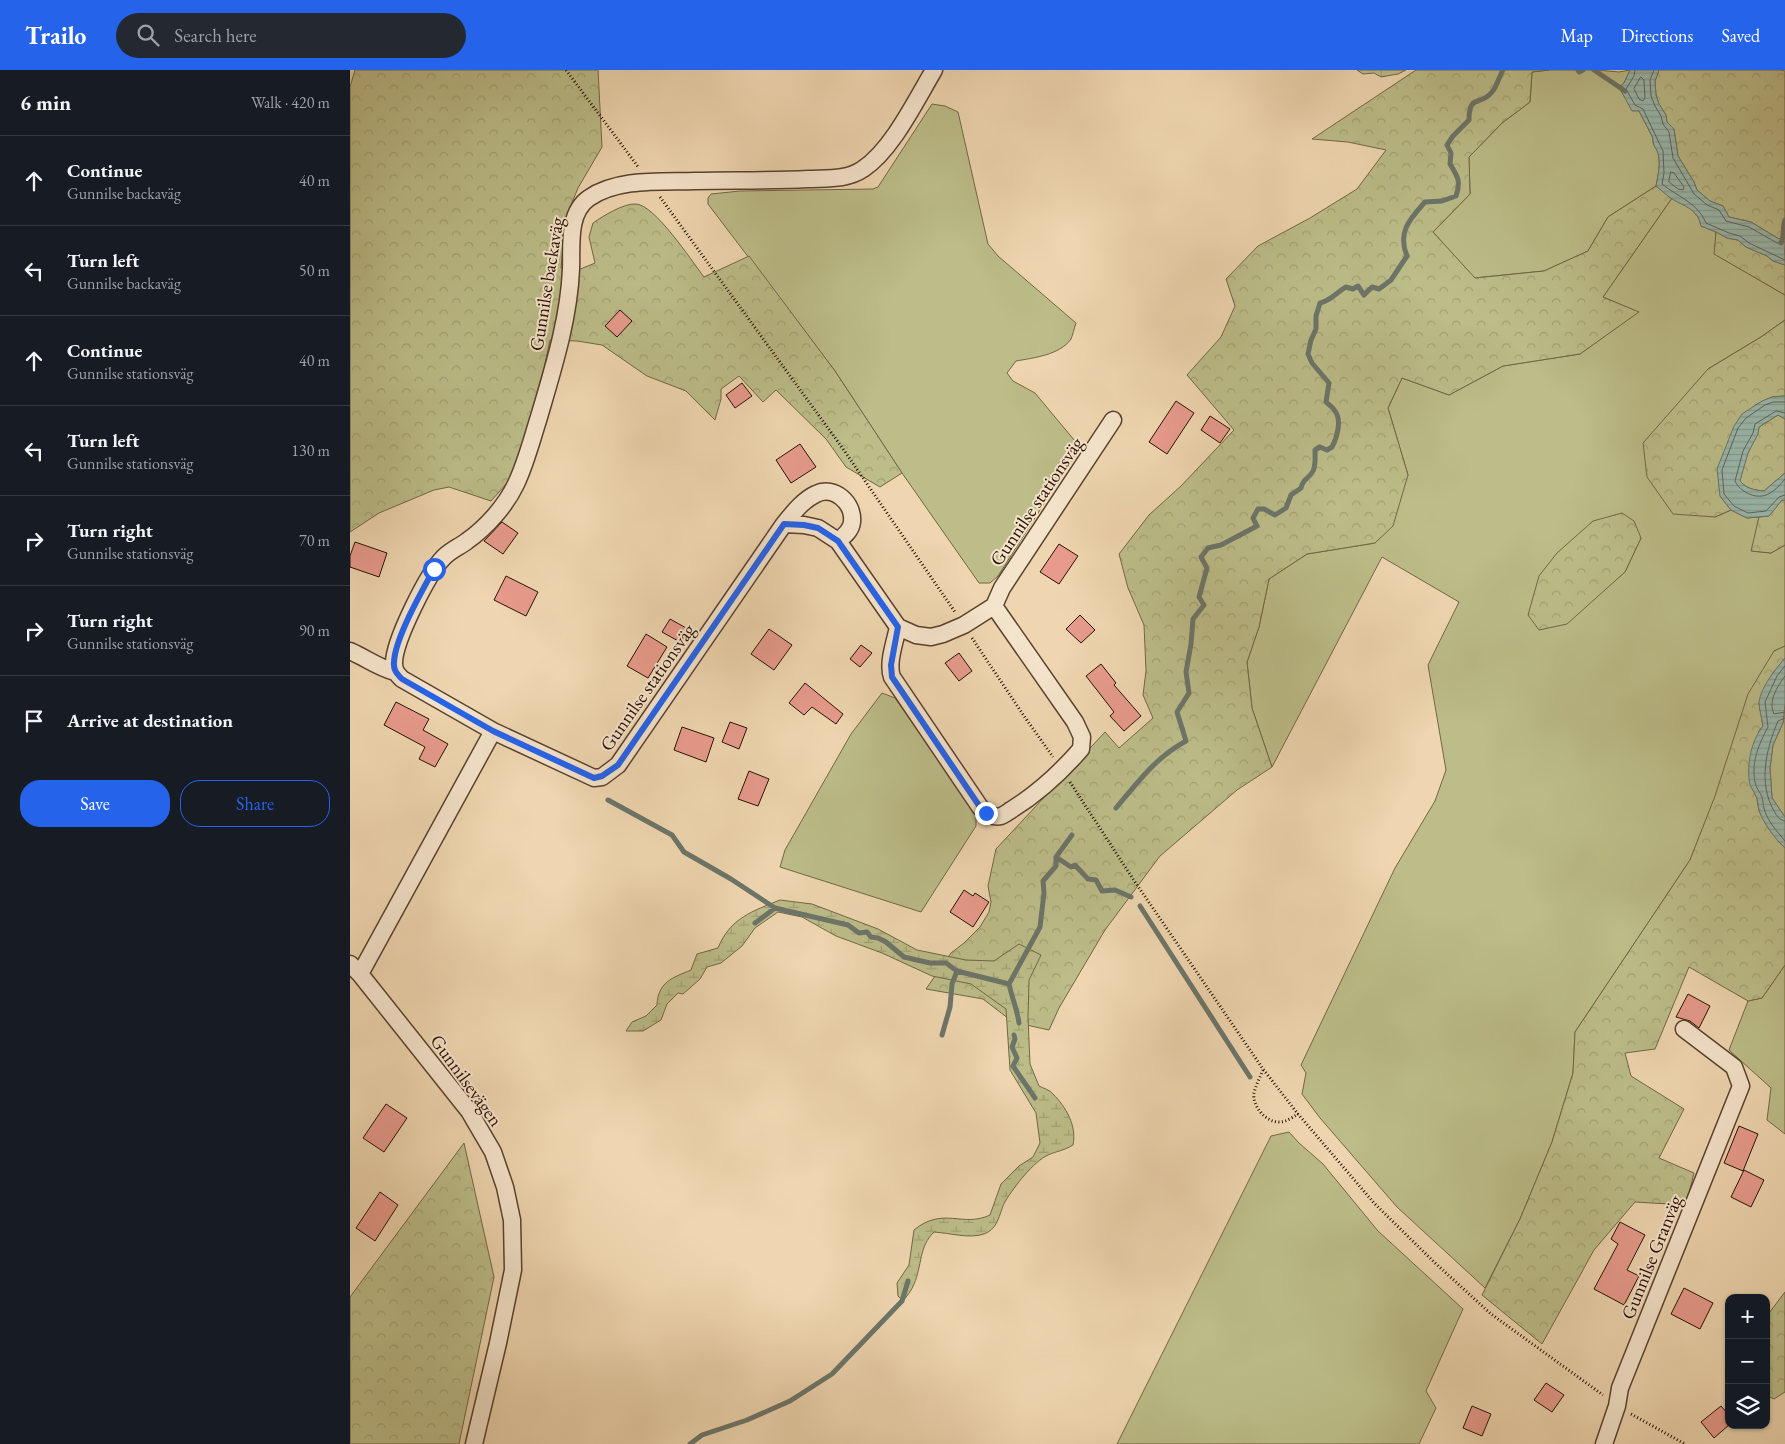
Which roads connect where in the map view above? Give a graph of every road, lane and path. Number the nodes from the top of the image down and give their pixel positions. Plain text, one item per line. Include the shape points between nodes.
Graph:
1 (566, 70) edge
2 (934, 70) edge
3 (650, 182) junction
4 (1113, 420) dead end
5 (784, 524) junction
6 (838, 541) junction
7 (994, 606) junction
8 (964, 625) junction
9 (898, 627) junction
10 (350, 651) edge
11 (395, 672) junction
12 (493, 731) junction
13 (1062, 769) junction
14 (355, 969) edge
15 (1684, 1029) dead end
16 (1263, 1070) junction
17 (1298, 1114) junction
18 (1617, 1406) junction
19 (474, 1444) edge
20 (1604, 1444) edge
21 (1685, 1444) edge

1 - 3 path
2 - 3 street, Gunnilse backaväg via 899,129 876,159 849,177
3 - 8 path via 841,446
3 - 11 street, Gunnilse backaväg via 605,190 585,201 579,210 573,224 568,303 532,440 518,479 502,506 468,541 453,549 434,569 402,632 394,663
4 - 7 street, Gunnilse stationsväg via 1002,588
5 - 6 street via 818,528
5 - 6 street, Gunnilse stationsväg via 808,498 822,492 833,492 847,504 852,522
5 - 12 street, Gunnilse stationsväg via 618,765 610,772 594,778
6 - 9 street
7 - 8 street
7 - 13 street via 1063,703 1082,737 1081,749
8 - 9 street via 932,637 916,635
8 - 13 path
9 - 13 street via 892,677 986,813 1001,816
10 - 11 street
11 - 12 street
12 - 14 street
13 - 16 path
14 - 19 street, Gunnilsevägen via 469,1111 493,1152 505,1187 512,1220 513,1270
15 - 18 street, Gunnilse Granväg via 1734,1067 1741,1086 1620,1388
16 - 17 path
16 - 17 path via 1254,1094 1263,1116 1282,1122
17 - 18 path via 1374,1202 1434,1262 1491,1314
18 - 20 street, Gunnilse Granväg
18 - 21 path

